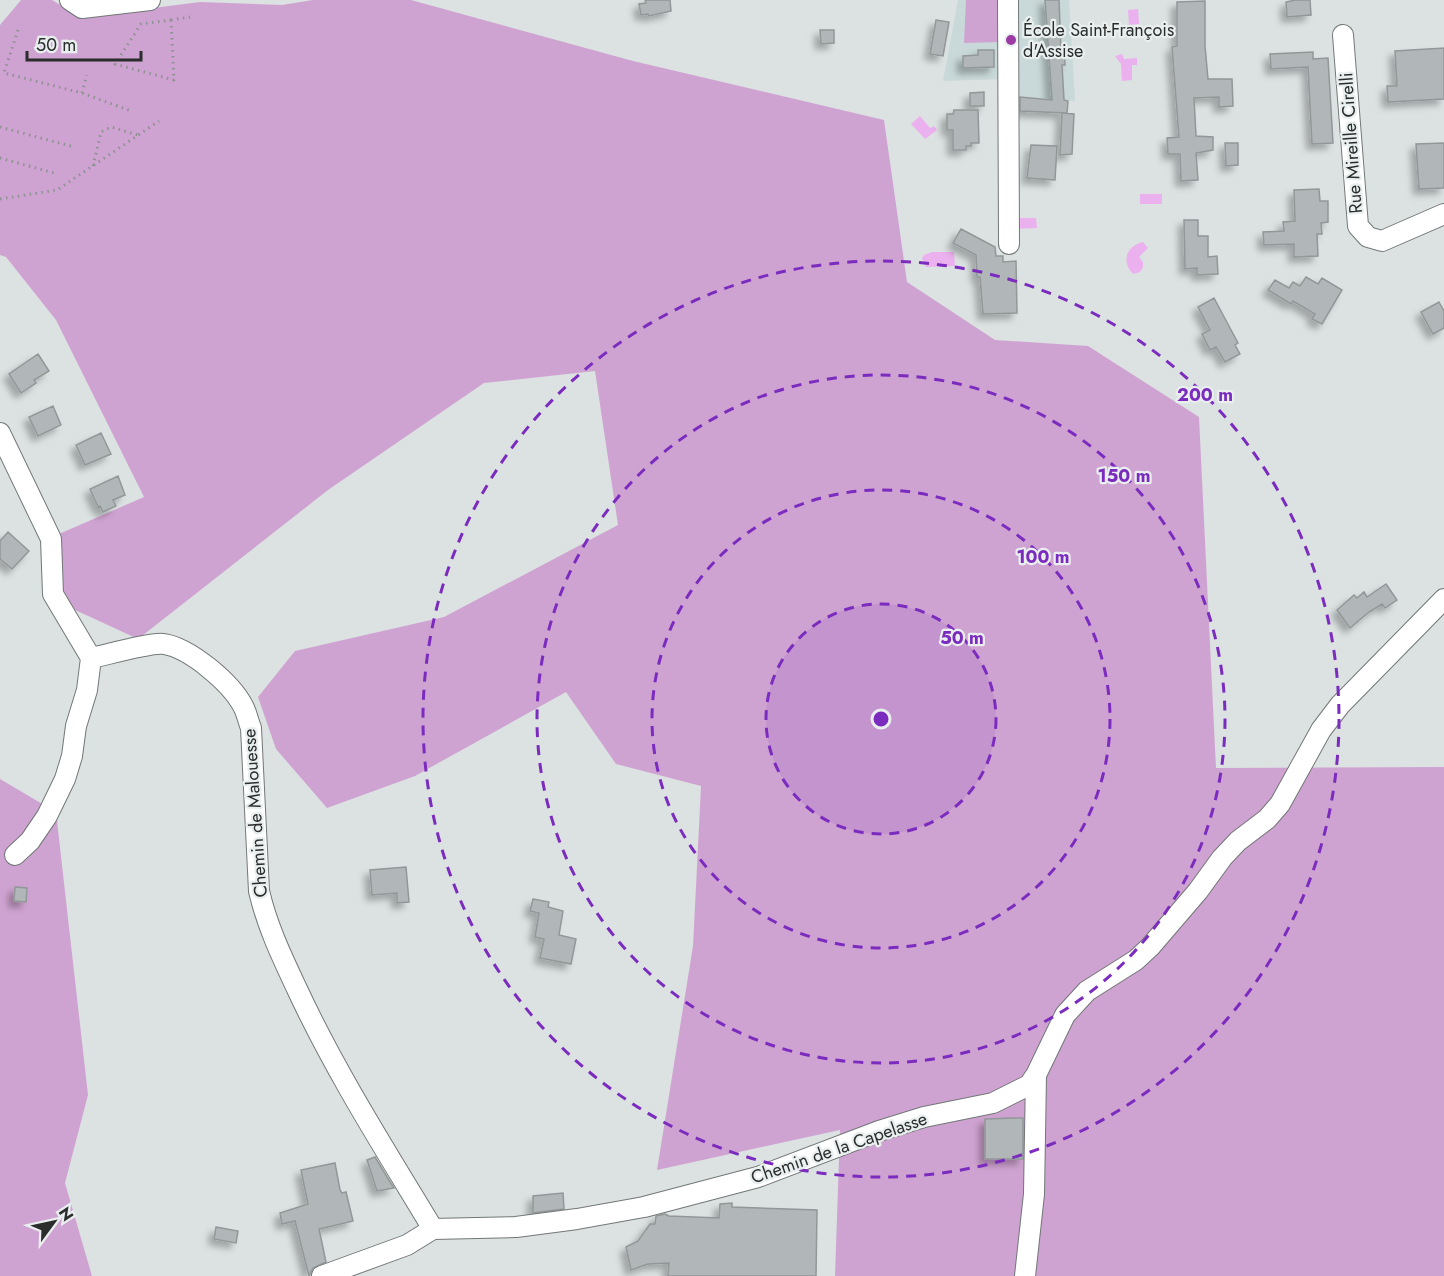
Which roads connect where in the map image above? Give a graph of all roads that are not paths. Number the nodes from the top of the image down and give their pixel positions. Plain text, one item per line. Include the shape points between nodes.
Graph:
1 (70, 0) edge
2 (150, 0) edge
3 (1008, 0) edge
4 (1343, 35) dead end
5 (1444, 214) edge
6 (1009, 244) dead end
7 (0, 433) edge
8 (13, 460) junction
9 (0, 476) edge
10 (1444, 599) edge
11 (90, 658) junction
12 (15, 855) dead end
13 (1036, 1075) junction
14 (433, 1229) junction
15 (322, 1276) edge
16 (1025, 1276) edge

1 - 2 street via 82,8
3 - 6 street
4 - 5 street, Rue Mireille Cirelli via 1358,226 1368,237 1382,241
7 - 8 street
8 - 9 street
8 - 11 street via 51,539 53,594
10 - 13 street, Chemin de la Capelasse via 1340,705 1320,730 1280,804 1222,858 1150,947 1087,991 1065,1015
11 - 12 street via 87,690 65,779 30,842
11 - 14 street, Chemin de Malouesse via 162,644 183,650 205,664 244,706 251,728 259,891 264,914 311,1019
13 - 14 street, Chemin de la Capelasse via 1029,1085 993,1103 924,1117 758,1177 644,1207 516,1227
13 - 16 street via 1034,1194
14 - 15 street via 407,1245

